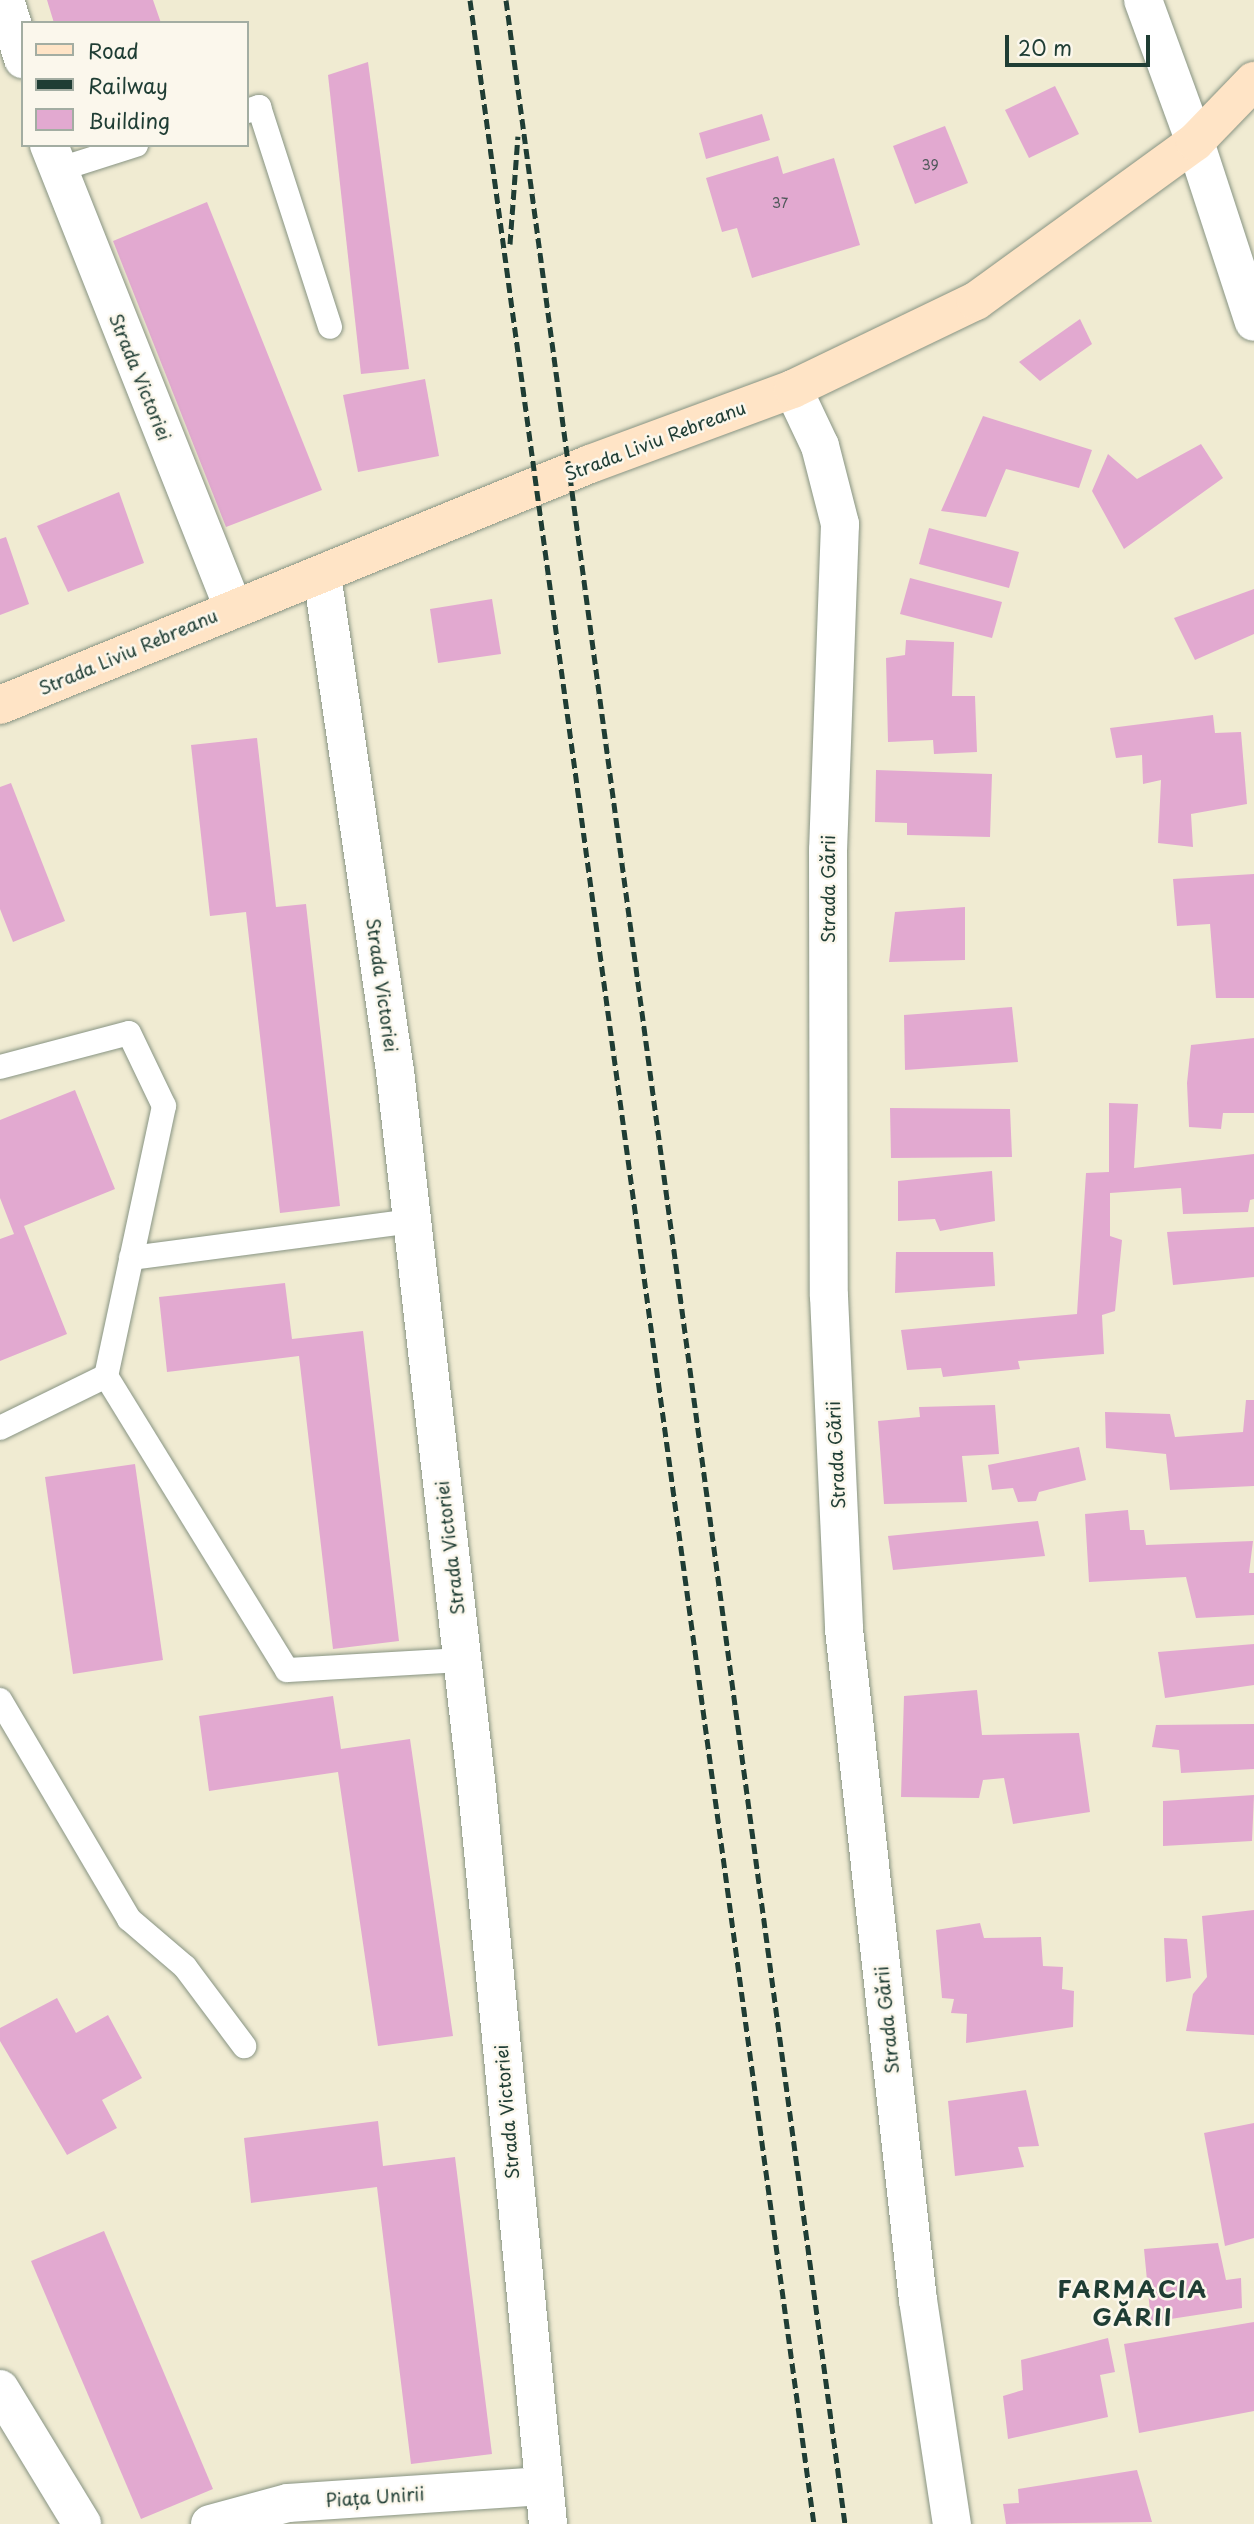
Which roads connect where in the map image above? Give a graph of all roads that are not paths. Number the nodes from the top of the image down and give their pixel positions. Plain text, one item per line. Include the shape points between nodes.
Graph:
1 (5, 0) edge
2 (1143, 0) edge
3 (21, 52) edge
4 (1254, 81) edge
5 (248, 111) edge
6 (1195, 142) junction
7 (123, 147) edge
8 (53, 158) edge
9 (1254, 322) edge
10 (330, 327) dead end
11 (793, 389) junction
12 (322, 575) junction
13 (233, 608) junction
14 (0, 705) edge
15 (0, 1067) edge
16 (412, 1221) junction
17 (131, 1258) junction
18 (106, 1376) junction
19 (0, 1428) edge
20 (463, 1660) junction
21 (0, 1699) edge
22 (244, 2046) dead end
23 (0, 2389) edge
24 (542, 2486) junction
25 (82, 2524) edge
26 (210, 2524) edge
27 (548, 2524) edge
28 (952, 2524) edge

1 - 3 street
2 - 6 street
4 - 6 main road, Strada Liviu Rebreanu
5 - 10 lane via 259,107
6 - 9 street
6 - 11 main road, Strada Liviu Rebreanu via 976,301
7 - 8 lane
8 - 13 street, Strada Victoriei
11 - 12 main road, Strada Liviu Rebreanu via 590,464
11 - 28 street, Strada Gării via 820,446 840,524 828,850 829,1268 844,1629 918,2300
12 - 13 main road, Strada Liviu Rebreanu
12 - 16 street, Strada Victoriei via 395,1070
13 - 14 main road, Strada Liviu Rebreanu
15 - 17 lane via 129,1032 164,1106
16 - 17 lane
16 - 20 street, Strada Victoriei
17 - 18 lane
18 - 19 lane
18 - 20 lane via 287,1670
20 - 24 street, Strada Victoriei
21 - 22 lane via 129,1919 186,1967
23 - 25 street
24 - 26 street, Piața Unirii via 288,2503
24 - 27 street, Strada Victoriei

